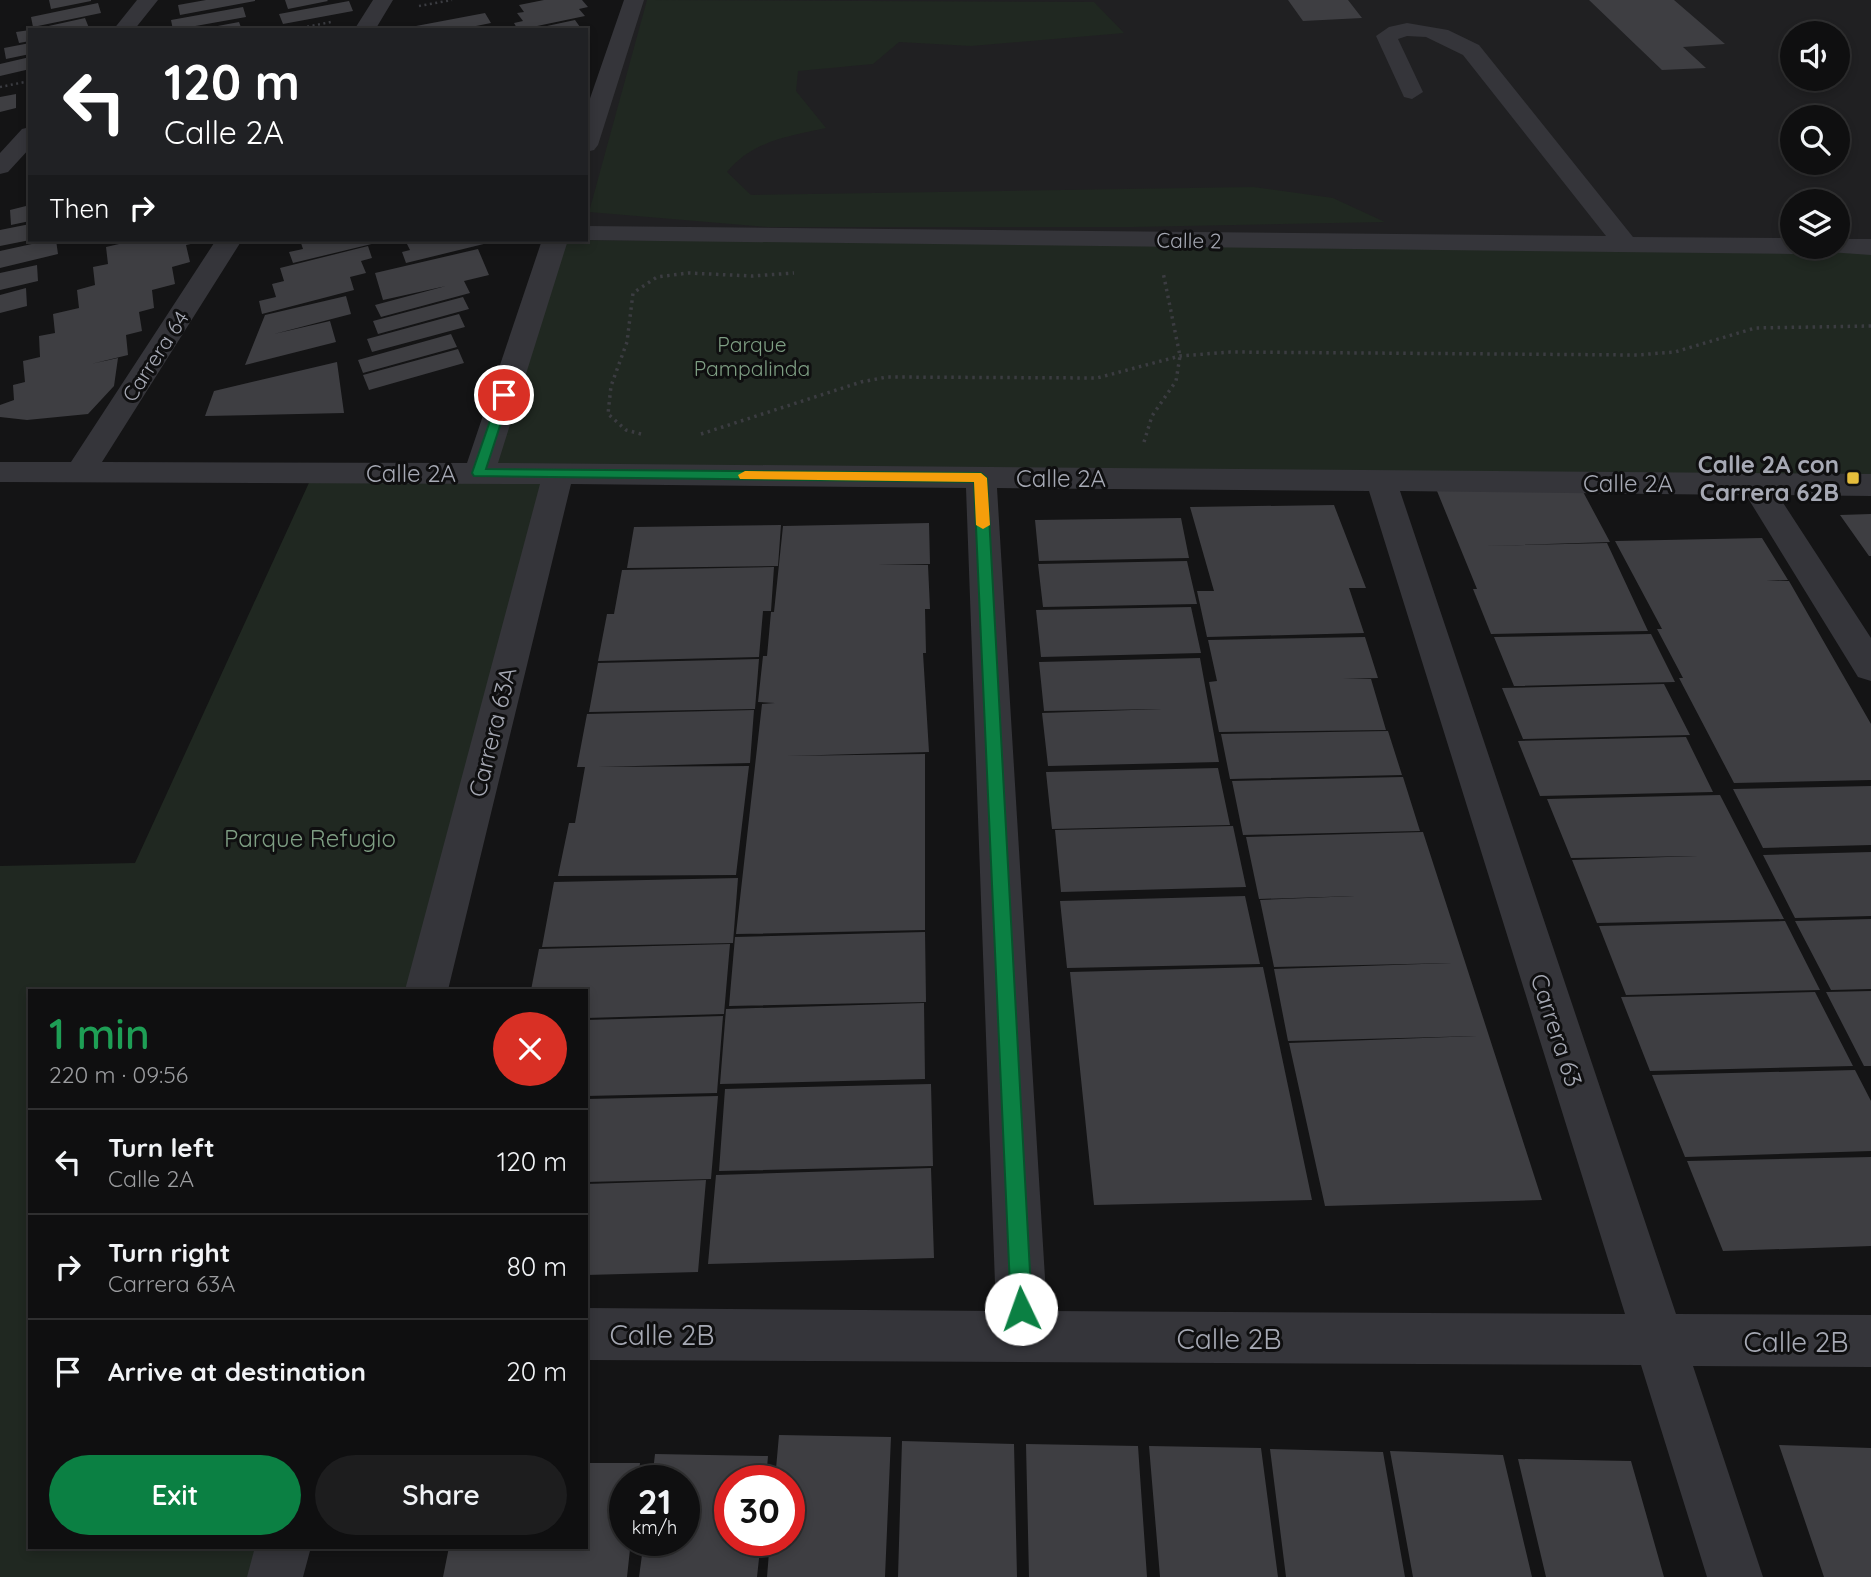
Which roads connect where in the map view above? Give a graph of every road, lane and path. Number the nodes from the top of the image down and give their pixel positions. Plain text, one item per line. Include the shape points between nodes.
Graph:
1 (148, 0) edge
2 (383, 0) edge
3 (634, 0) edge
4 (125, 28) edge
5 (365, 28) edge
6 (28, 81) edge
7 (0, 87) edge
8 (1412, 93) dead end
9 (28, 136) edge
10 (588, 139) edge
11 (0, 167) edge
12 (588, 234) edge
13 (228, 242) edge
14 (554, 242) edge
15 (1625, 244) junction
16 (1780, 246) edge
17 (1850, 247) edge
18 (1871, 247) edge
19 (1162, 268) dead end
20 (806, 273) dead end
21 (1871, 326) edge
22 (1180, 356) junction
23 (700, 435) dead end
24 (650, 436) dead end
25 (0, 472) edge
26 (80, 472) junction
27 (479, 473) junction
28 (558, 474) junction
29 (981, 478) junction
30 (1143, 479) junction
31 (1381, 481) junction
32 (1756, 485) junction
33 (1871, 485) edge
34 (1871, 667) edge
35 (426, 989) edge
36 (588, 1334) edge
37 (1023, 1336) junction
38 (1656, 1340) junction
39 (1871, 1341) edge
40 (282, 1549) edge
41 (275, 1577) edge
42 (1735, 1577) edge

1 - 4 street
2 - 5 street
3 - 10 street
6 - 7 path
8 - 15 street via 1386,36 1399,29 1431,32 1471,50
9 - 11 street
12 - 15 street, Calle 2
13 - 26 street, Carrera 64
14 - 27 street
15 - 16 street, Calle 2
17 - 18 street
19 - 22 path
20 - 24 path via 688,272 657,277 633,293 626,348 607,391 608,414 626,430
21 - 22 path via 1755,328 1675,352 1637,355 1230,352
22 - 23 path via 1097,378 887,377
22 - 30 path via 1176,381 1152,416 1142,447
25 - 26 street, Calle 2A
26 - 27 street, Calle 2A
27 - 28 street, Calle 2A
28 - 29 street, Calle 2A
28 - 35 street, Carrera 63A
29 - 30 street, Calle 2A
29 - 37 street
30 - 31 street, Calle 2A
31 - 32 street, Calle 2A
31 - 38 street, Carrera 63
32 - 33 street, Calle 2A
32 - 34 street
36 - 37 street, Calle 2B
37 - 38 street, Calle 2B
38 - 39 street, Calle 2B
38 - 42 street, Carrera 63
40 - 41 street

